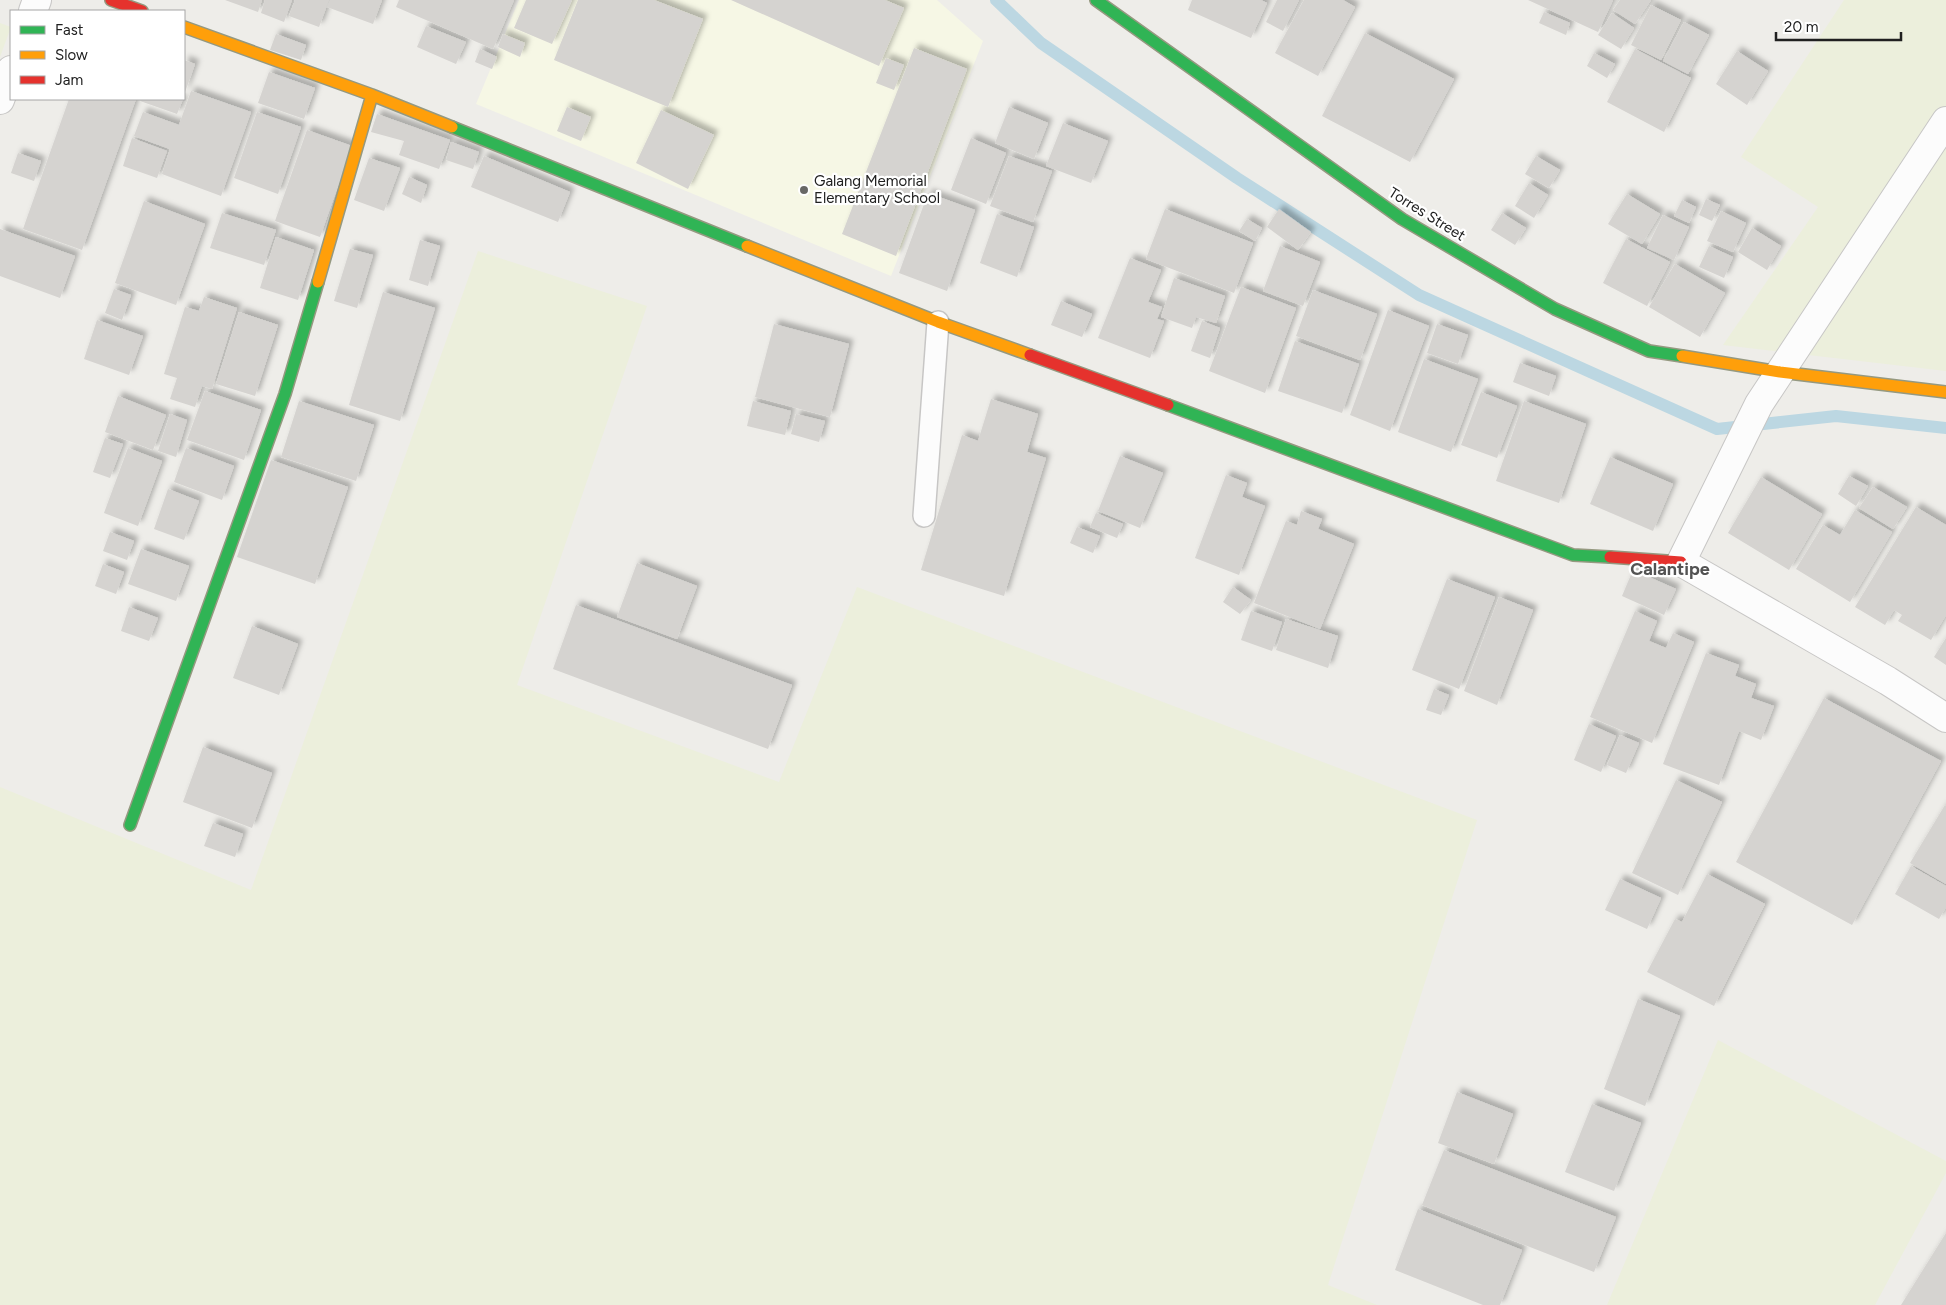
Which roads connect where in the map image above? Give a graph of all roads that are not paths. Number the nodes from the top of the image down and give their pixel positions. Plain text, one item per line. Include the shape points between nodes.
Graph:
1 (111, 0) edge
2 (1096, 0) edge
3 (139, 10) edge
4 (185, 27) edge
5 (10, 73) edge
6 (372, 95) junction
7 (0, 100) edge
8 (1946, 121) edge
9 (938, 322) junction
10 (1780, 372) junction
11 (1946, 392) edge
12 (924, 516) dead end
13 (1681, 562) junction
14 (1946, 718) edge
15 (130, 826) dead end

1 - 3 street
2 - 10 street, Torres Street via 1402,219 1555,310 1649,351
4 - 6 street
5 - 7 street
6 - 9 street
6 - 15 street via 285,394
8 - 10 street
9 - 12 lane
9 - 13 street via 1573,555
10 - 11 street, Torres Street
10 - 13 street via 1759,404
13 - 14 street

